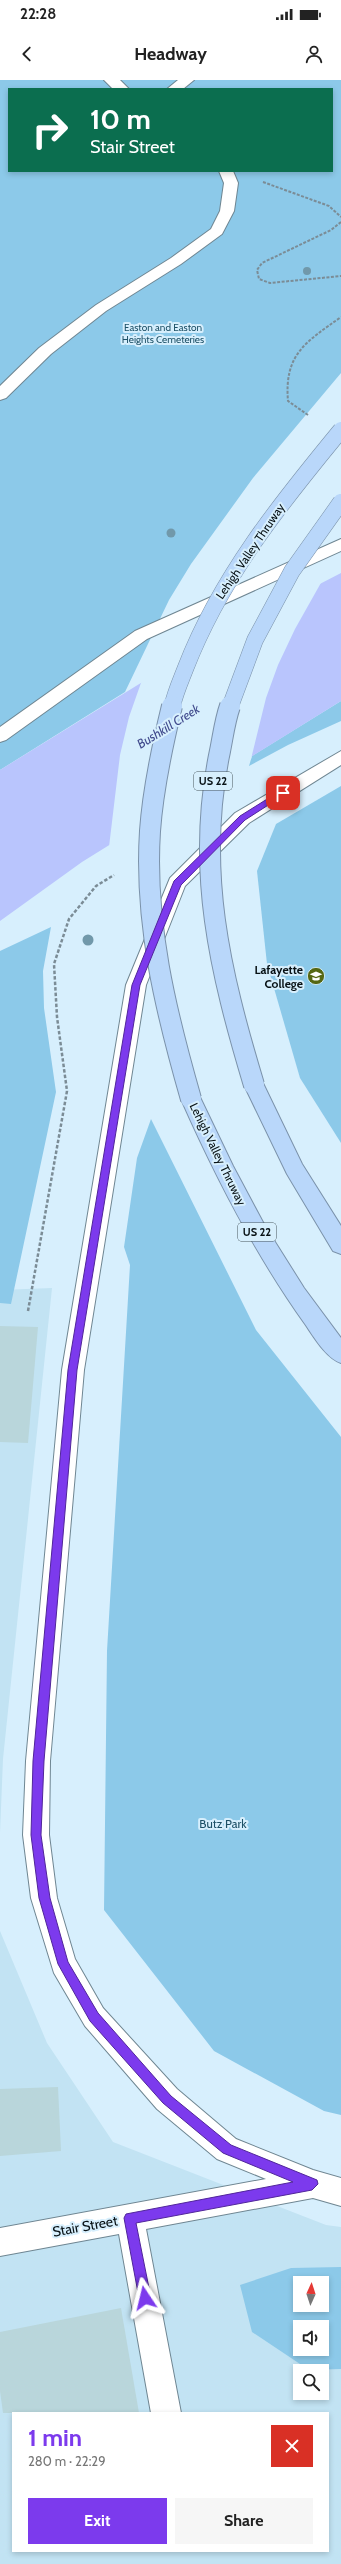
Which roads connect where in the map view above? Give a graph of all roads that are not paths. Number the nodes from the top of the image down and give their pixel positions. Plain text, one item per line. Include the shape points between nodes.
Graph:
1 (111, 80) edge
2 (186, 80) edge
3 (121, 88) edge
4 (175, 88) edge
5 (226, 172) edge
6 (0, 395) edge
7 (341, 430) edge
8 (341, 502) edge
9 (341, 544) edge
10 (0, 736) edge
11 (341, 757) edge
12 (341, 1245) edge
13 (341, 1354) edge
14 (312, 2184) junction
15 (341, 2192) edge
16 (130, 2218) junction
17 (0, 2242) edge
18 (166, 2412) edge

1 - 3 street
2 - 4 street
5 - 6 street via 231,183 226,211 217,231 176,261 101,308 45,351
7 - 13 highway, Lehigh Valley Thruway / US 22, bridge via 291,490 231,575 193,648 166,722 158,759 150,829 148,878 151,920 165,1008 191,1099 226,1175 262,1241
8 - 12 highway, US 22, bridge via 282,588 263,621 233,693 215,763 208,877 212,917 227,1000 254,1085 294,1168
9 - 10 street via 141,635
11 - 14 street via 242,818 177,883 136,985 73,1370 38,1761 36,1835 44,1898 63,1964 94,2017 167,2100 227,2149
14 - 15 street
14 - 16 street, Stair Street
16 - 17 street, Stair Street
16 - 18 street

